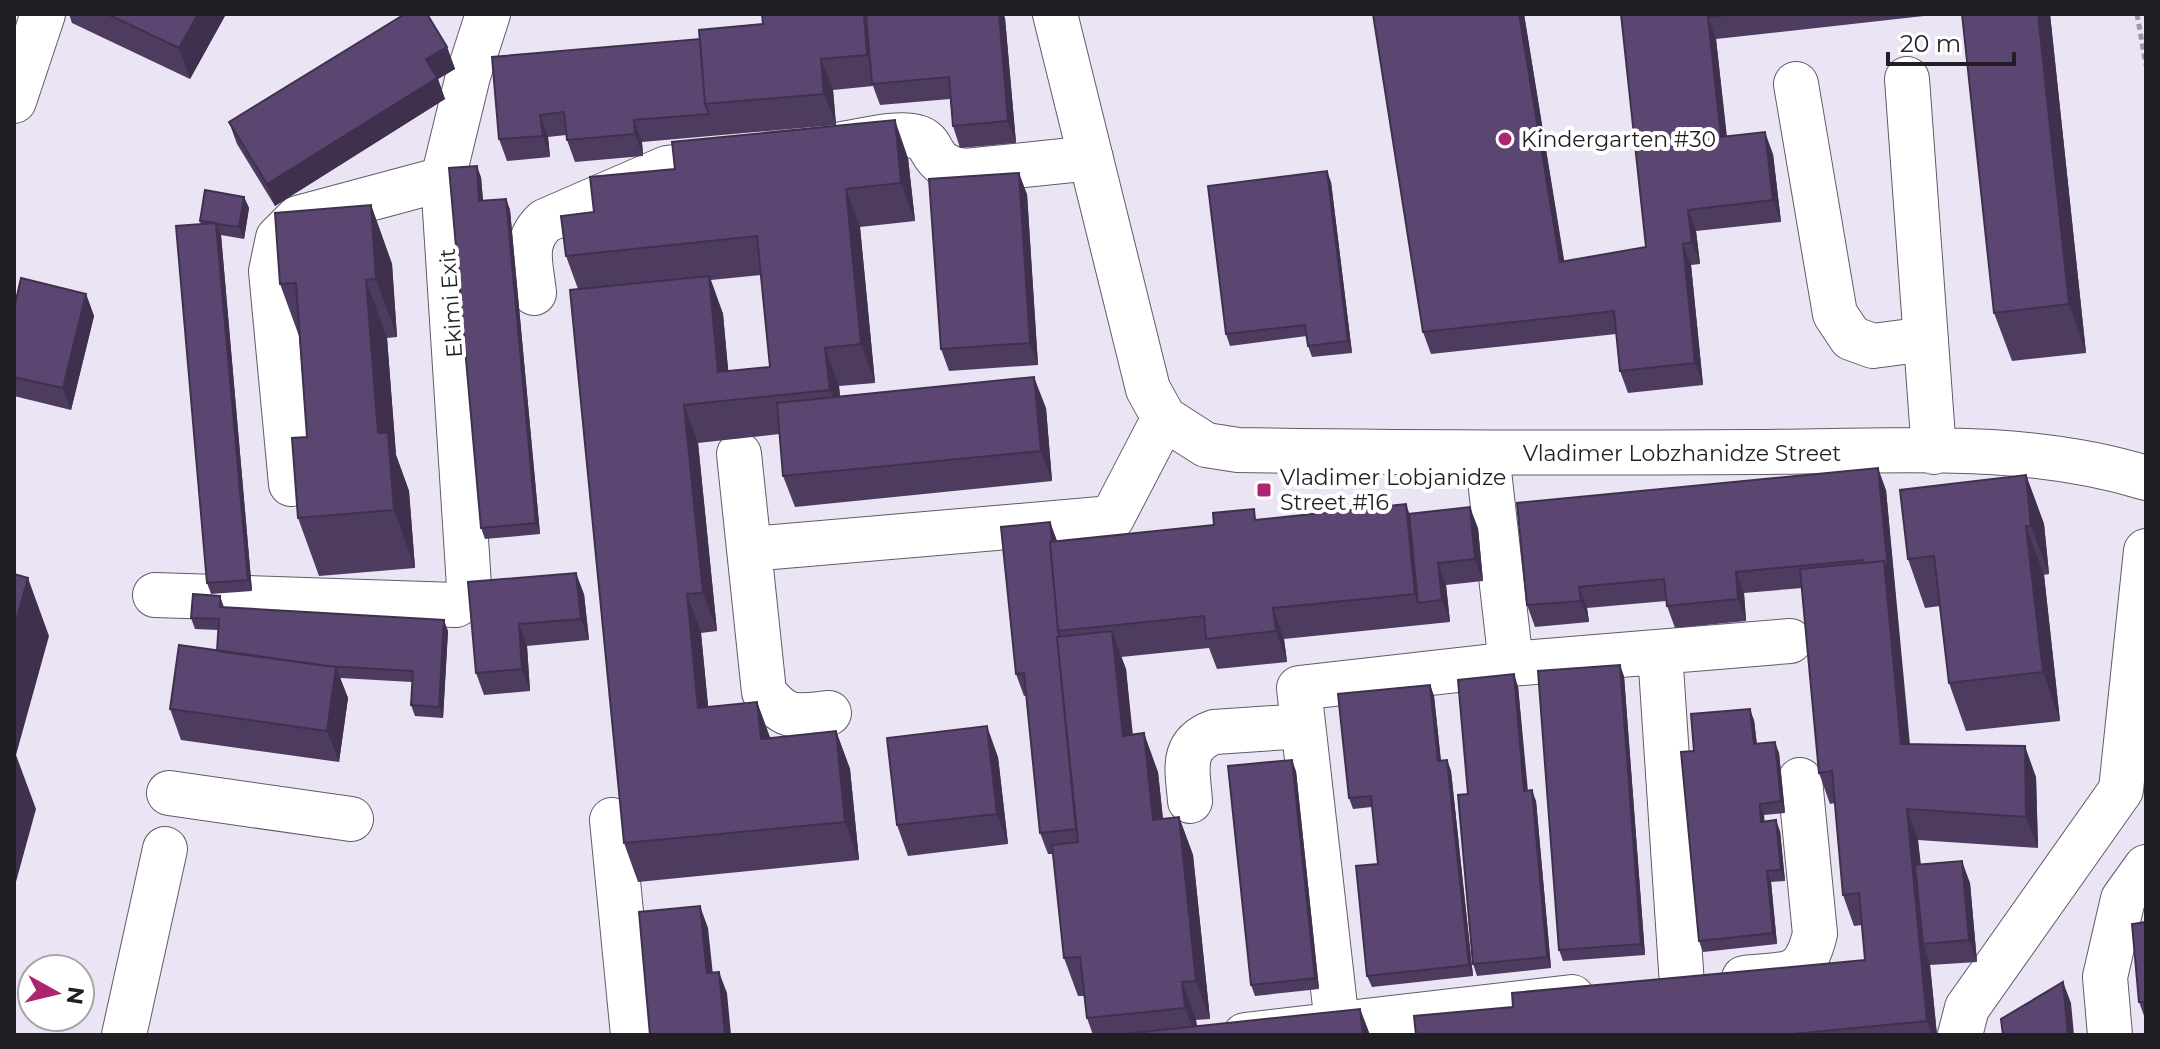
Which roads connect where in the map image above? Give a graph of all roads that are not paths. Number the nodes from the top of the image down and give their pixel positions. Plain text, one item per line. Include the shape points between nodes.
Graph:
1 (43, 14) edge
2 (488, 14) edge
3 (1055, 14) edge
4 (1907, 79) dead end
5 (1796, 84) dead end
6 (14, 101) edge
7 (1091, 158) junction
8 (443, 179) junction
9 (534, 293) dead end
10 (1926, 339) junction
11 (1164, 418) junction
12 (1934, 452) junction
13 (739, 454) dead end
14 (1487, 454) junction
15 (2146, 478) edge
16 (291, 484) edge
17 (750, 549) junction
18 (2146, 551) edge
19 (155, 595) dead end
20 (1790, 641) dead end
21 (1660, 652) junction
22 (1511, 664) junction
23 (829, 713) dead end
24 (1303, 726) junction
25 (1800, 780) dead end
26 (169, 793) dead end
27 (1190, 801) dead end
28 (351, 819) dead end
29 (612, 820) dead end
30 (165, 849) dead end
31 (2146, 867) edge
32 (1682, 985) junction
33 (1337, 1024) junction
34 (1394, 1026) edge
35 (124, 1035) edge
36 (633, 1035) edge
37 (1245, 1035) edge
38 (1960, 1035) edge
39 (2110, 1035) edge

1 - 6 street
2 - 8 street, Ekimi Exit
3 - 7 street
4 - 10 street
5 - 10 street via 1835,314 1851,338 1873,346
7 - 9 street via 966,171 936,160 919,137 901,136 667,168 545,221 534,231 529,246
7 - 11 street via 1148,389
8 - 16 street via 298,218 278,238 271,271
8 - 19 street, Ekimi Exit via 466,598 456,605
10 - 12 street
11 - 14 street, Vladimer Lobzhanidze Street via 1206,445 1238,450
11 - 17 street via 1112,518
12 - 14 street, Vladimer Lobzhanidze Street
12 - 15 street, Vladimer Lobzhanidze Street via 2006,451 2108,466
13 - 17 street
14 - 22 street
17 - 23 street via 764,692 776,708 794,716
18 - 38 street via 2121,790 1967,1008
20 - 21 street
21 - 22 street
21 - 32 street
22 - 24 street via 1299,688
24 - 27 street via 1202,736 1187,758
24 - 33 street
25 - 32 street via 1815,934 1803,966 1791,972
26 - 28 street
29 - 36 street
30 - 35 street
31 - 39 street via 2123,899 2105,977
32 - 34 street
33 - 34 street
33 - 37 street

